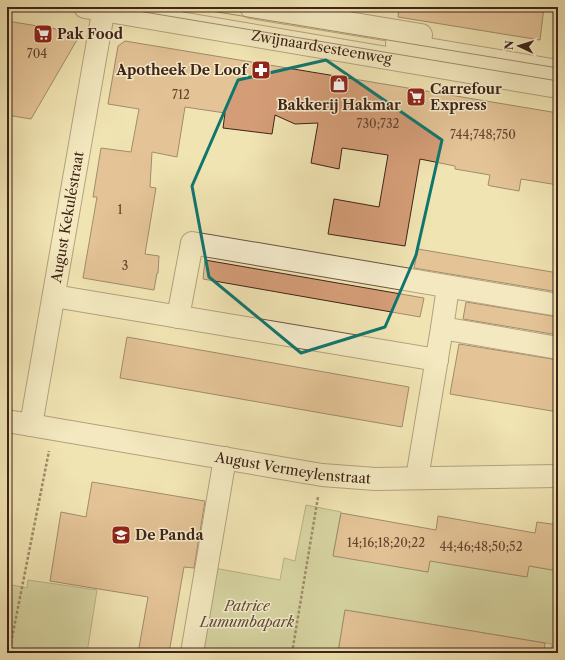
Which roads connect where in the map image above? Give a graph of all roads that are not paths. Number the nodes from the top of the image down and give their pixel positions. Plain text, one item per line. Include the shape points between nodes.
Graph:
1 (133, 7) edge
2 (172, 7) edge
3 (251, 7) edge
4 (97, 8) edge
5 (558, 58) edge
6 (558, 71) edge
7 (558, 78) edge
8 (558, 87) edge
9 (448, 287) junction
10 (54, 296) junction
11 (558, 305) edge
12 (178, 317) junction
13 (442, 328) junction
14 (558, 348) edge
15 (437, 360) junction
16 (7, 421) edge
17 (31, 425) junction
18 (225, 458) junction
19 (558, 476) edge
20 (417, 478) junction
21 (192, 653) edge

1 - 7 street
2 - 6 street
3 - 5 street, Zwijnaardsesteenweg
4 - 8 street, Zwijnaardsesteenweg
4 - 10 street, August Kekuléstraat
9 - 11 street
9 - 12 street via 192,243
9 - 13 street
10 - 12 street
10 - 17 street, August Kekuléstraat
12 - 15 street
13 - 14 street
13 - 15 street
15 - 20 street
16 - 17 street, August Vermeylenstraat
17 - 18 street, August Vermeylenstraat
18 - 20 street, August Vermeylenstraat via 322,475
18 - 21 street
19 - 20 street, August Vermeylenstraat

